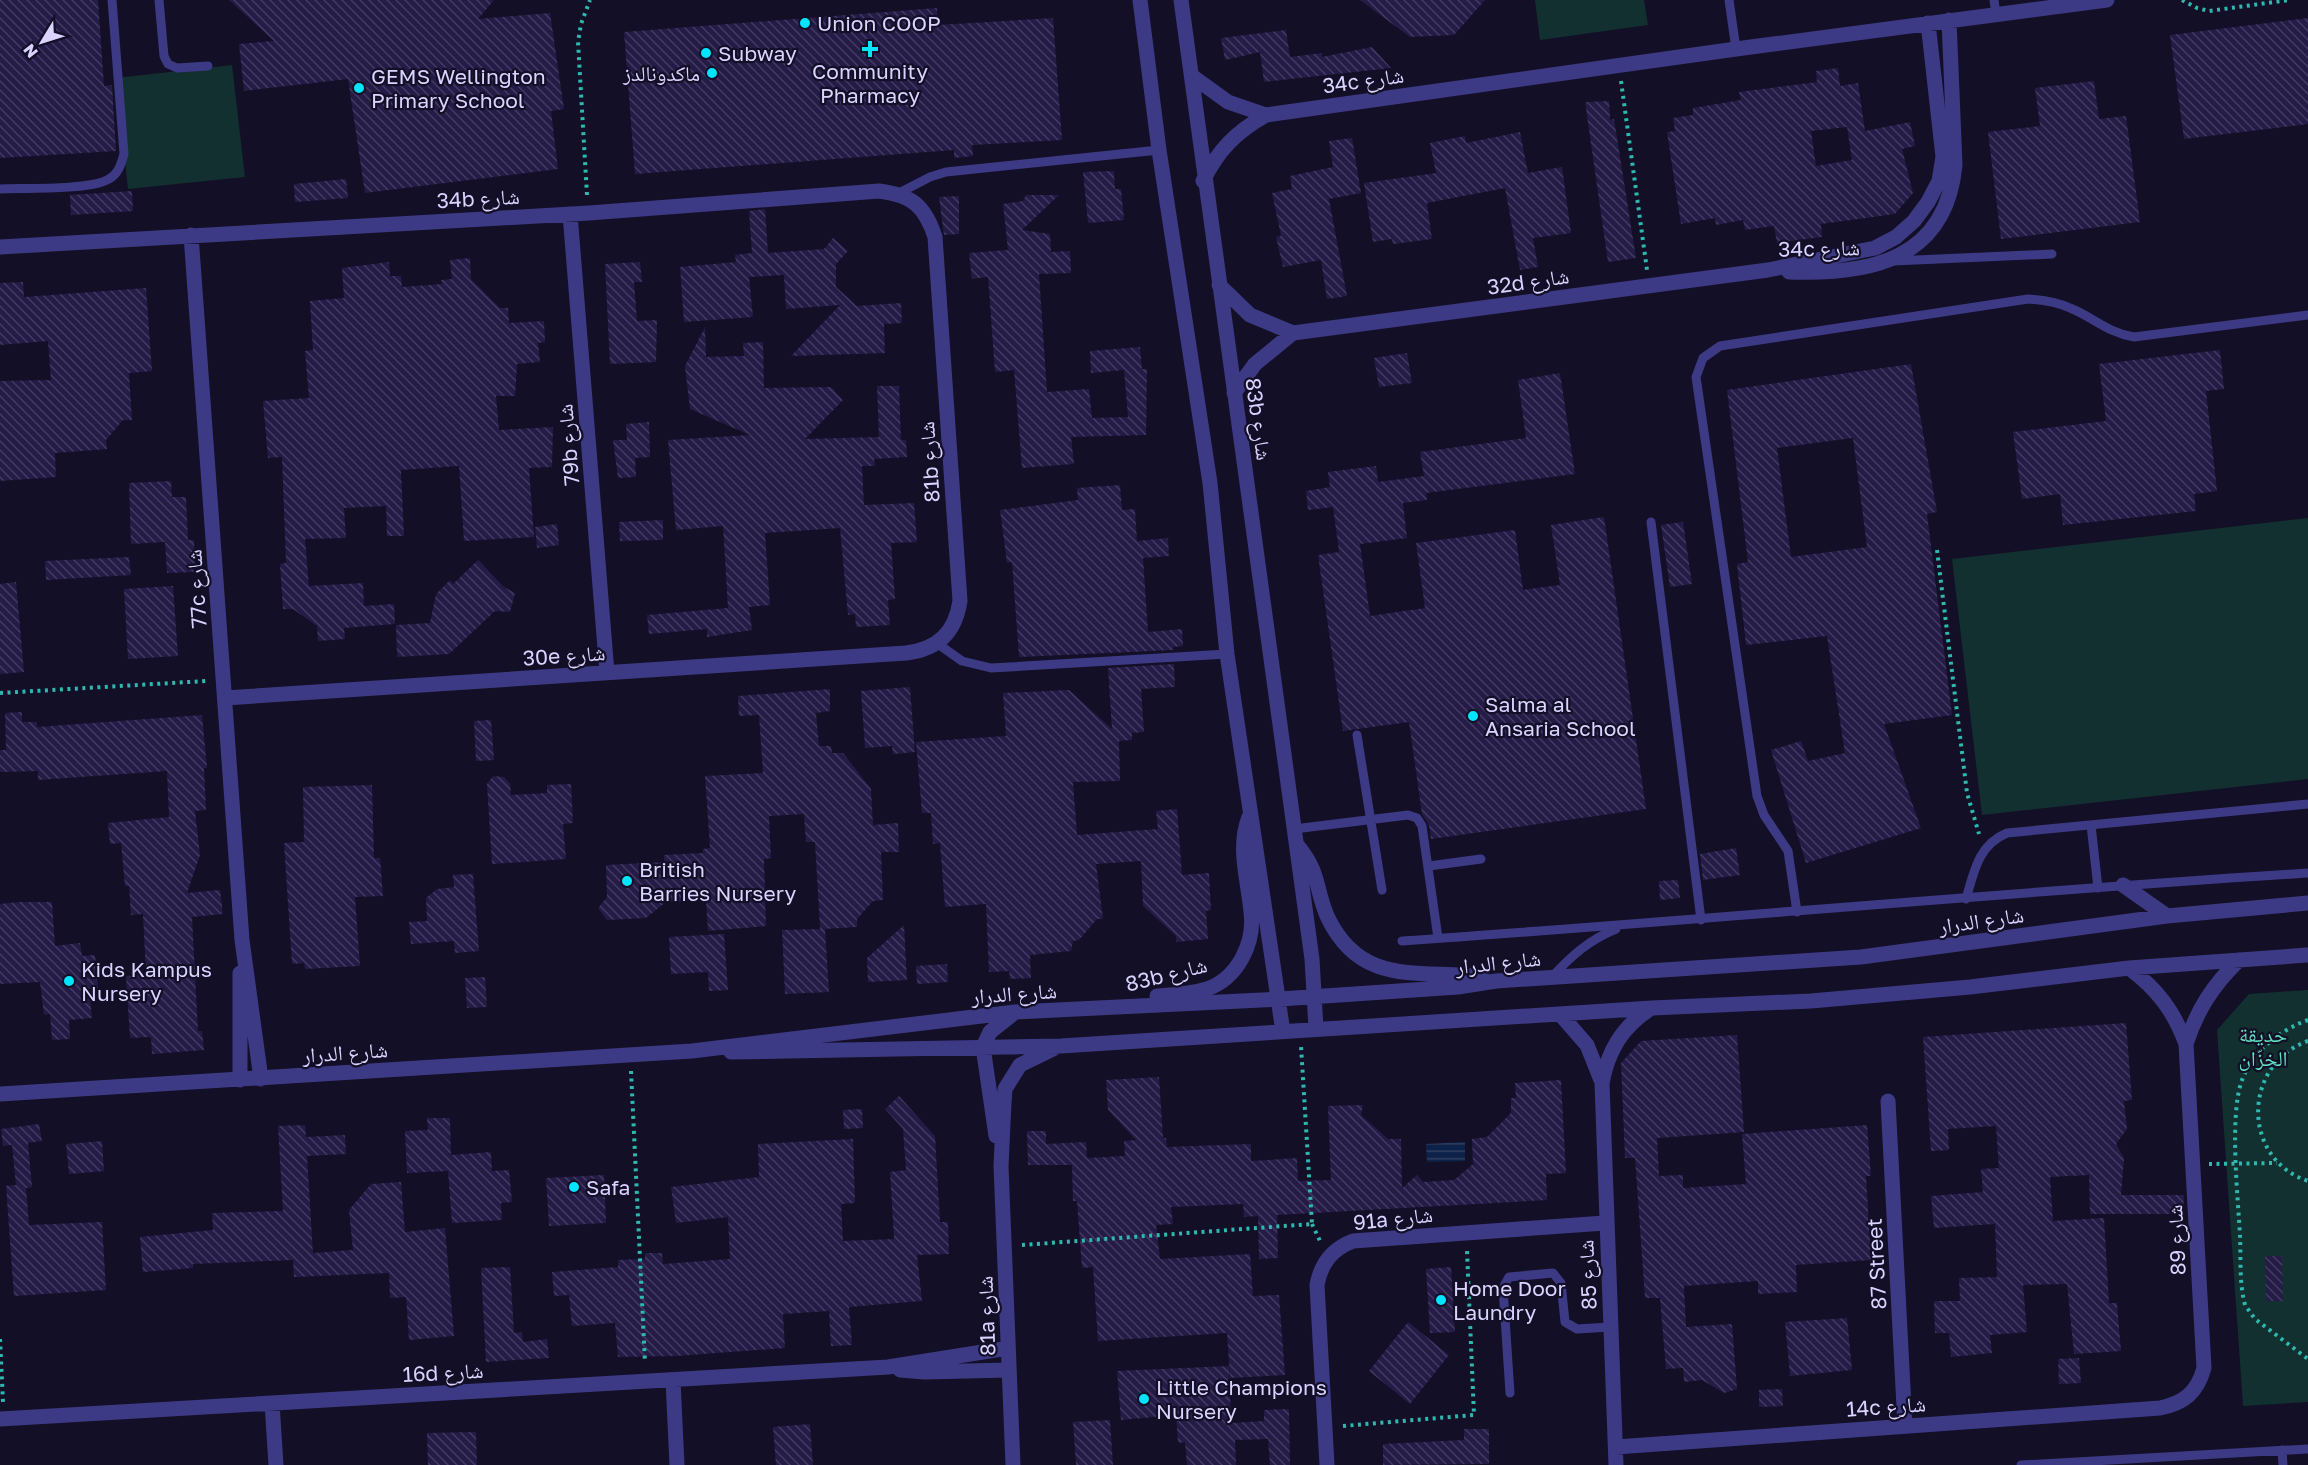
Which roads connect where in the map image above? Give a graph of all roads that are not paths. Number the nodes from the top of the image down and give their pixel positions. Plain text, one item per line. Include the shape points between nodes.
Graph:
1 (112, 0) edge
2 (159, 0) edge
3 (1140, 0) edge
4 (1181, 0) edge
5 (1729, 0) edge
6 (2107, 0) edge
7 (1995, 7) edge
8 (1949, 20) junction
9 (1928, 23) junction
10 (1736, 49) junction
11 (208, 66) dead end
12 (1192, 75) junction
13 (1266, 115) junction
14 (1159, 150) junction
15 (1203, 181) junction
16 (0, 189) edge
17 (899, 193) junction
18 (570, 214) junction
19 (191, 235) junction
20 (0, 246) edge
21 (2052, 255) dead end
22 (1890, 261) junction
23 (1768, 270) junction
24 (1219, 285) junction
25 (2308, 315) edge
26 (1293, 333) junction
27 (1234, 393) junction
28 (1651, 522) dead end
29 (938, 644) junction
30 (1227, 654) junction
31 (607, 673) junction
32 (225, 698) junction
33 (1356, 735) dead end
34 (2308, 804) edge
35 (1251, 811) junction
36 (1370, 820) junction
37 (2091, 825) junction
38 (1294, 829) junction
39 (1296, 844) junction
40 (1481, 860) dead end
41 (1429, 866) junction
42 (2308, 873) edge
43 (2123, 885) junction
44 (2098, 888) junction
45 (1382, 890) dead end
46 (1966, 899) junction
47 (2308, 903) edge
48 (1797, 912) junction
49 (2167, 916) junction
50 (1701, 920) junction
51 (1623, 925) junction
52 (1438, 938) junction
53 (243, 940) junction
54 (1402, 940) dead end
55 (2308, 955) edge
56 (2239, 960) junction
57 (2129, 968) junction
58 (1552, 977) junction
59 (1496, 981) junction
60 (1313, 997) junction
61 (1280, 999) junction
62 (1119, 1008) junction
63 (1652, 1008) junction
64 (1015, 1012) junction
65 (1560, 1014) junction
66 (1316, 1029) junction
67 (1282, 1032) junction
68 (2186, 1044) junction
69 (1061, 1046) junction
70 (983, 1047) junction
71 (692, 1051) junction
72 (261, 1079) junction
73 (240, 1080) junction
74 (1602, 1083) junction
75 (0, 1094) edge
76 (1888, 1101) dead end
77 (1000, 1166) junction
78 (1605, 1223) junction
79 (1610, 1327) junction
80 (1008, 1348) junction
81 (888, 1367) junction
82 (1009, 1370) junction
83 (673, 1380) junction
84 (1510, 1393) dead end
85 (272, 1403) junction
86 (2160, 1408) joint
87 (2, 1419) edge
88 (1905, 1426) junction
89 (1616, 1447) junction
90 (2308, 1449) edge
91 (2282, 1450) junction
92 (276, 1465) edge
93 (677, 1465) edge
94 (1013, 1465) edge
95 (1327, 1465) edge
96 (1616, 1465) edge
97 (2021, 1465) edge
98 (2283, 1465) edge

1 - 16 lane via 124,154 121,165 115,175 94,184
2 - 11 lane via 168,64 177,68
3 - 14 street, 83b شارع
4 - 12 street, 83b شارع
5 - 10 lane
6 - 7 street, 34c شارع
7 - 8 street, 34c شارع
8 - 9 street, 34c شارع
8 - 22 street, 34c شارع via 1954,182 1932,230
9 - 10 street, 34c شارع
9 - 23 street, 34c شارع via 1943,157 1939,181 1928,202 1905,229 1875,248
10 - 13 street, 34c شارع
12 - 13 street, 34c شارع via 1228,102
12 - 15 street, 83b شارع
13 - 15 street, 34c شارع via 1229,140
14 - 17 lane via 946,172
14 - 30 street, 83b شارع via 1210,483
15 - 24 street, 83b شارع
17 - 18 street, 34b شارع via 879,191
17 - 29 street, 81b شارع via 916,203 929,218 935,237 960,601 950,632
18 - 19 street, 34b شارع
18 - 31 street, 79b شارع
19 - 20 street, 34b شارع
19 - 32 street, 77c شارع
21 - 22 lane
22 - 23 street, 34c شارع via 1831,272
23 - 26 street, 32d شارع
24 - 26 street via 1250,315
24 - 27 street, 83b شارع
25 - 48 lane via 2134,337 2108,331 2066,306 2028,299 1720,346 1703,358 1696,377 1756,796 1788,851
26 - 27 street via 1255,364
27 - 38 street, 83b شارع
28 - 50 lane
29 - 30 lane via 962,660 991,668
29 - 31 street, 30e شارع via 906,653
30 - 35 street, 83b شارع
31 - 32 street, 30e شارع
32 - 53 street, 77c شارع
33 - 36 lane
34 - 37 lane
35 - 61 street, 83b شارع
35 - 62 street, 83b شارع via 1243,843 1251,933 1239,963 1207,989 1149,997
36 - 38 lane
36 - 41 lane via 1408,815 1417,818
36 - 45 lane
37 - 44 lane
37 - 46 lane via 2007,833 1995,838 1984,848
38 - 39 street, 83b شارع
39 - 59 street, 83b شارع via 1314,869 1336,932 1361,957 1399,974 1464,975
39 - 60 street, 83b شارع via 1312,959
40 - 41 lane
41 - 52 lane
42 - 43 lane
43 - 44 lane
43 - 49 street
44 - 46 lane
46 - 48 lane
47 - 49 street, شارع الدرار
48 - 50 lane
49 - 58 street, شارع الدرار via 1861,957
50 - 51 lane
51 - 52 lane
51 - 58 lane via 1571,955
52 - 54 lane
53 - 72 street, 77c شارع
53 - 73 street, 77c شارع
55 - 56 street, شارع الدرار
56 - 57 street, شارع الدرار
56 - 68 street, شارع 89 via 2206,998
57 - 63 street, شارع الدرار via 1811,1001
57 - 68 street, شارع 89 via 2165,1000
58 - 59 street, شارع الدرار
59 - 60 street, شارع الدرار
60 - 61 street, شارع الدرار
60 - 66 street, 83b شارع
61 - 62 street, شارع الدرار
61 - 67 street, 83b شارع
62 - 64 street, شارع الدرار
63 - 65 street, شارع الدرار
63 - 74 street, شارع 85 via 1623,1032 1605,1065
64 - 70 street via 990,1032
64 - 71 street, شارع الدرار
65 - 66 street, شارع الدرار
65 - 74 street, شارع 85 via 1587,1045
66 - 67 street, شارع الدرار
67 - 69 street, شارع الدرار
68 - 86 street, شارع 89 via 2204,1368 2199,1384 2189,1396
69 - 70 street, شارع الدرار
69 - 77 street, 81a شارع via 1032,1057 1011,1076 1005,1089
70 - 71 street, شارع الدرار
70 - 77 street, 81a شارع
71 - 72 street, شارع الدرار
72 - 73 street, شارع الدرار
73 - 75 street, شارع الدرار
74 - 78 street, شارع 85
76 - 88 street, 87 Street
77 - 80 street, 81a شارع
78 - 79 street, شارع 85
78 - 95 street, 91a شارع via 1353,1241 1328,1257 1317,1285
79 - 84 lane via 1577,1329 1565,1322 1561,1283 1553,1273 1509,1277 1503,1288
79 - 89 street, شارع 85
80 - 81 street, 16d شارع
80 - 82 street, 81a شارع
81 - 82 street, 16d شارع via 925,1372
81 - 83 street, 16d شارع
82 - 94 street, 81a شارع
83 - 85 street, 16d شارع
83 - 93 street
85 - 87 street, 16d شارع
85 - 92 street
86 - 88 street, 14c شارع
88 - 89 street, 14c شارع
89 - 96 street, شارع 85
90 - 91 lane
91 - 97 lane
91 - 98 lane

